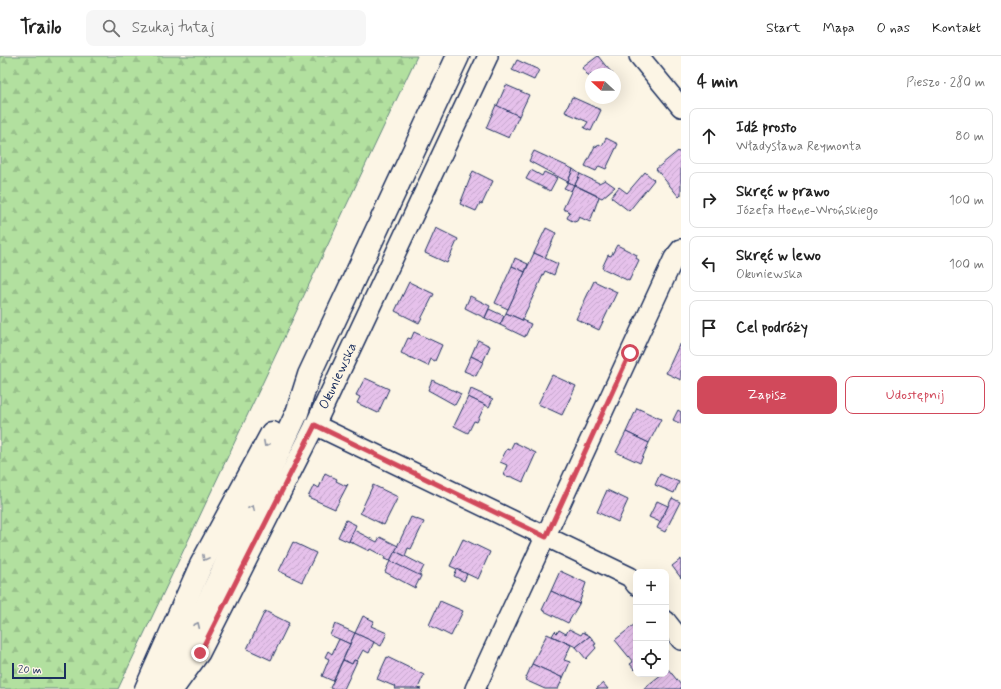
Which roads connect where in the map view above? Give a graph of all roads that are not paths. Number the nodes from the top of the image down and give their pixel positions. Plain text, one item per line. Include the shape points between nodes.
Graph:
1 (458, 56) edge
2 (488, 56) edge
3 (639, 56) edge
4 (681, 107) edge
5 (681, 249) edge
6 (309, 375) junction
7 (315, 425) junction
8 (546, 537) junction
9 (633, 580) edge
10 (146, 689) edge
11 (167, 689) edge
12 (174, 689) edge
13 (475, 689) edge

1 - 6 main road, Okuniewska
2 - 7 street, Okuniewska
3 - 4 street
5 - 8 street via 674,258
6 -> 10 main road, Okuniewska via 291,397 201,565
11 -> 6 main road, Okuniewska via 296,413
7 - 8 street
7 - 12 street, Okuniewska via 200,653
8 - 9 street
8 - 13 street

